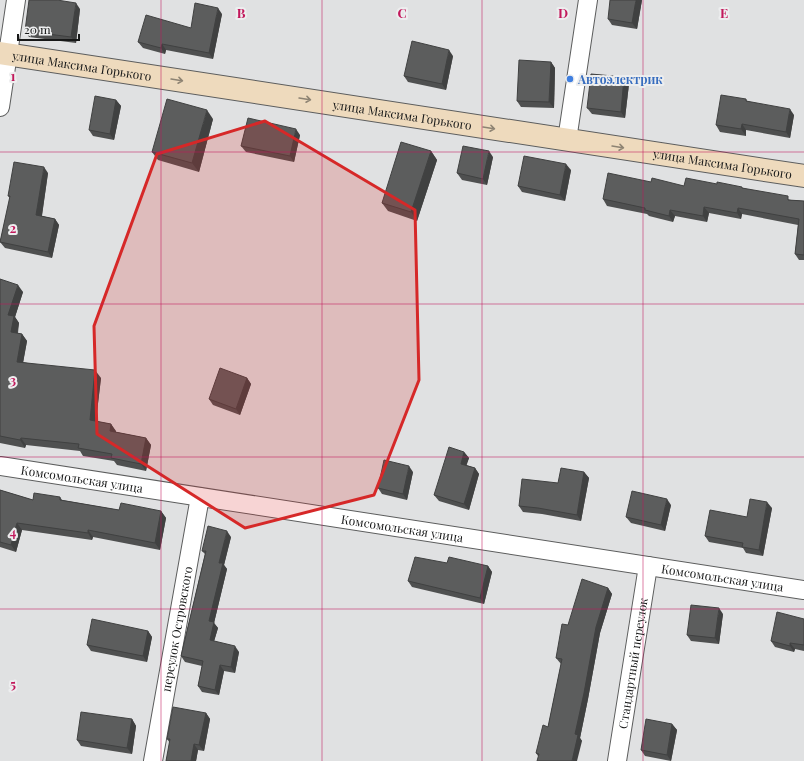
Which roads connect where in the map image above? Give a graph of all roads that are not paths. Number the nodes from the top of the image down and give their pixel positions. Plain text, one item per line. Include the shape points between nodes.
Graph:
1 (16, 0) edge
2 (588, 0) edge
3 (4, 53) edge
4 (0, 108) edge
5 (567, 140) junction
6 (804, 176) edge
7 (0, 466) edge
8 (200, 497) junction
9 (648, 566) junction
10 (804, 590) edge
11 (153, 761) edge
12 (616, 761) edge

1 - 3 street
2 - 5 street
3 - 4 street
3 -> 5 main road, улица Максима Горького
5 -> 6 main road, улица Максима Горького
7 - 8 street, Комсомольская улица
8 - 9 street, Комсомольская улица
8 - 11 street, переулок Островского
9 - 10 street, Комсомольская улица
9 - 12 street, Стандартный переулок

